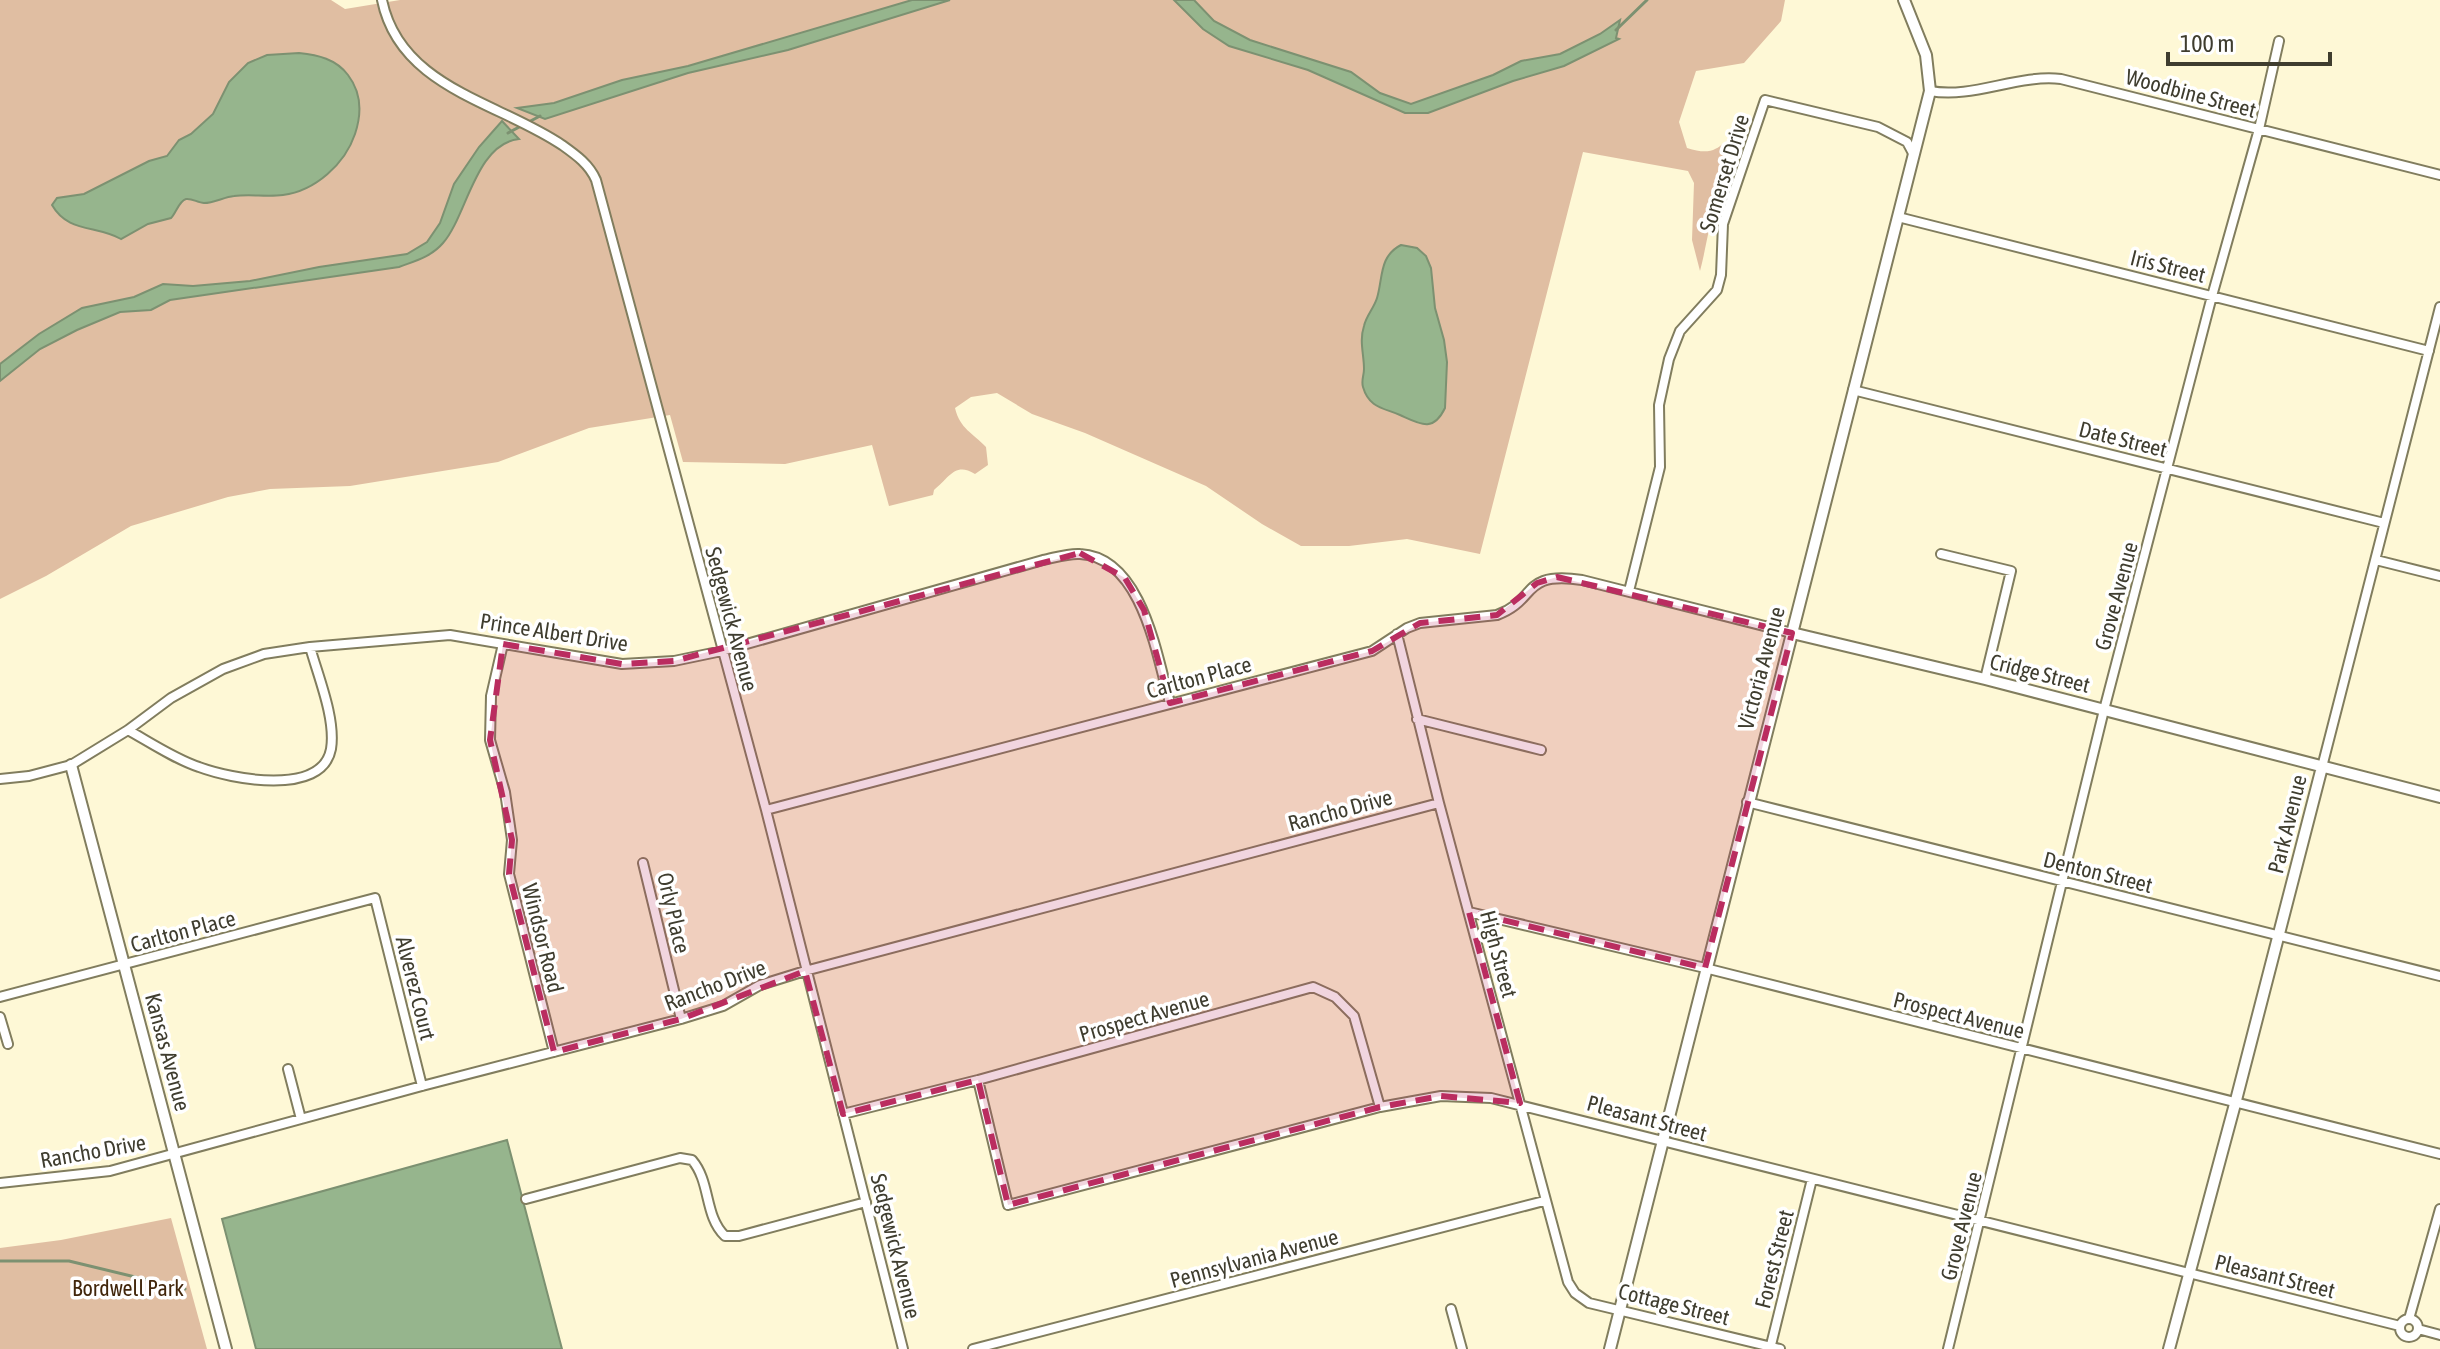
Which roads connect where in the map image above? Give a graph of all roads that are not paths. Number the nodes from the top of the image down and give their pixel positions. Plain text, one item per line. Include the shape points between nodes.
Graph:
1 (382, 0) edge
2 (1904, 0) edge
3 (2279, 41) dead end
4 (1930, 91) junction
5 (2259, 129) junction
6 (1914, 155) junction
7 (2440, 175) edge
8 (1898, 217) junction
9 (2212, 296) junction
10 (2440, 307) edge
11 (2429, 351) junction
12 (1853, 390) junction
13 (2168, 469) junction
14 (2384, 523) junction
15 (1941, 554) dead end
16 (2376, 560) junction
17 (2440, 576) edge
18 (1629, 591) junction
19 (1792, 633) junction
20 (1397, 634) junction
21 (503, 644) junction
22 (310, 647) junction
23 (722, 651) junction
24 (1985, 679) junction
25 (1170, 703) junction
26 (2104, 710) junction
27 (1417, 719) junction
28 (128, 730) junction
29 (1541, 750) dead end
30 (71, 765) junction
31 (2322, 767) junction
32 (0, 779) edge
33 (2440, 797) edge
34 (1747, 802) junction
35 (1439, 803) junction
36 (766, 810) junction
37 (643, 863) dead end
38 (2061, 882) junction
39 (375, 898) joint
40 (1469, 912) junction
41 (2279, 936) junction
42 (125, 965) junction
43 (1705, 968) junction
44 (805, 971) junction
45 (2440, 976) edge
46 (0, 997) edge
47 (0, 1017) edge
48 (681, 1019) junction
49 (8, 1044) dead end
50 (2023, 1050) junction
51 (554, 1052) junction
52 (288, 1069) dead end
53 (978, 1080) junction
54 (422, 1086) junction
55 (1520, 1103) junction
56 (2235, 1104) junction
57 (1380, 1107) junction
58 (843, 1114) junction
59 (301, 1119) junction
60 (1662, 1141) junction
61 (175, 1154) junction
62 (2440, 1154) edge
63 (1812, 1179) junction
64 (0, 1183) edge
65 (526, 1199) dead end
66 (1544, 1201) junction
67 (866, 1202) junction
68 (2440, 1209) edge
69 (1979, 1220) junction
70 (2190, 1273) junction
71 (1568, 1282) joint
72 (1451, 1309) dead end
73 (1620, 1309) junction
74 (2409, 1319) junction
75 (2400, 1326) junction
76 (2418, 1329) junction
77 (2440, 1335) edge
78 (2407, 1337) junction
79 (1774, 1348) edge
80 (226, 1349) edge
81 (903, 1349) edge
82 (973, 1349) edge
83 (1462, 1349) edge
84 (1610, 1349) edge
85 (1948, 1349) edge
86 (2169, 1349) edge
87 (2402, 1349) edge

1 - 23 street, Sedgewick Avenue via 393,31 422,67 444,85 519,119 580,157 594,175
2 - 4 street, Victoria Avenue via 1926,55
3 - 5 street, Grove Avenue
4 - 5 street, Woodbine Street via 2061,79
4 - 6 street, Victoria Avenue
5 - 7 street, Woodbine Street
5 - 9 street, Grove Avenue
6 - 8 street, Victoria Avenue
6 - 18 street, Somerset Drive via 1910,145 1878,127 1765,100 1723,224 1717,290 1680,331 1669,359 1659,405 1660,467
8 - 9 street, Iris Street
8 - 12 street, Victoria Avenue
9 - 11 street, Iris Street
9 - 13 street, Grove Avenue
10 - 11 street, Park Avenue
11 - 14 street, Park Avenue
12 - 13 street, Date Street
12 - 19 street, Victoria Avenue
13 - 14 street, Date Street
13 - 26 street, Grove Avenue
14 - 16 street, Park Avenue
15 - 24 street via 2011,571
16 - 17 street
16 - 31 street, Park Avenue
18 - 19 street, Cridge Street
18 - 20 street, Carlton Place via 1549,578 1497,615 1420,623
19 - 24 street, Cridge Street
19 - 34 street, Victoria Avenue
20 - 25 street, Carlton Place via 1372,651
20 - 27 street, High Street
21 - 22 street, Prince Albert Drive via 450,635
21 - 23 street, Prince Albert Drive via 622,664
21 - 51 street, Windsor Road via 491,696 490,740 512,840 509,874
22 - 28 street, Prince Albert Drive via 264,654 223,669
22 - 28 street via 332,731 330,753 320,769 295,780 247,778 199,767
23 - 25 street, Prince Albert Drive via 1080,553 1103,561 1125,578 1144,610
23 - 36 street, Sedgewick Avenue
24 - 26 street, Cridge Street
25 - 36 street, Carlton Place
26 - 31 street, Cridge Street
26 - 38 street, Grove Avenue
27 - 29 street
27 - 35 street, High Street
28 - 30 street, Prince Albert Drive
30 - 32 street, Prince Albert Drive
30 - 42 street, Kansas Avenue
31 - 33 street, Cridge Street
31 - 41 street, Park Avenue
34 - 38 street, Denton Street
34 - 43 street, Victoria Avenue
35 - 40 street, High Street
35 - 44 street, Rancho Drive
36 - 44 street, Sedgewick Avenue
37 - 48 street, Orly Place
38 - 41 street, Denton Street
38 - 50 street, Grove Avenue
39 - 42 street, Carlton Place
39 - 54 street, Alverez Court
40 - 43 street, Prospect Avenue
40 - 55 street, High Street
41 - 45 street, Denton Street
41 - 56 street, Park Avenue
42 - 46 street, Carlton Place
42 - 61 street, Kansas Avenue
43 - 50 street, Prospect Avenue
43 - 60 street, Victoria Avenue
44 - 48 street, Rancho Drive
44 - 58 street, Sedgewick Avenue
47 - 49 street
48 - 51 street, Rancho Drive
50 - 56 street, Prospect Avenue
50 - 69 street, Grove Avenue
51 - 54 street, Rancho Drive
52 - 59 street
53 - 57 street, Prospect Avenue via 1313,987 1335,997 1354,1016
53 - 57 street, Pleasant Street via 1008,1205
53 - 58 street, Prospect Avenue
54 - 59 street, Rancho Drive
55 - 57 street, Pleasant Street via 1441,1096
55 - 60 street, Pleasant Street
55 - 66 street, High Street
56 - 62 street, Prospect Avenue
56 - 70 street, Park Avenue
58 - 67 street, Sedgewick Avenue
59 - 61 street, Rancho Drive
60 - 63 street, Pleasant Street
60 - 73 street, Victoria Avenue
61 - 64 street, Rancho Drive via 110,1171
61 - 80 street, Kansas Avenue
63 - 69 street, Pleasant Street
63 - 79 street, Forest Street
65 - 67 street via 680,1158 692,1160 700,1169 715,1227 725,1236
66 - 71 street, High Street
66 - 82 street, Pennsylvania Avenue
67 - 81 street, Sedgewick Avenue
68 - 74 street
69 - 70 street, Pleasant Street
69 - 85 street, Grove Avenue
70 - 75 street, Pleasant Street
70 - 86 street, Park Avenue
71 - 73 street, Cottage Street via 1589,1303
72 - 83 street
73 - 79 street, Cottage Street
73 - 84 street, Victoria Avenue
74 - 75 street
74 - 76 street
75 - 78 street
76 - 77 street
76 - 78 street
78 - 87 street

